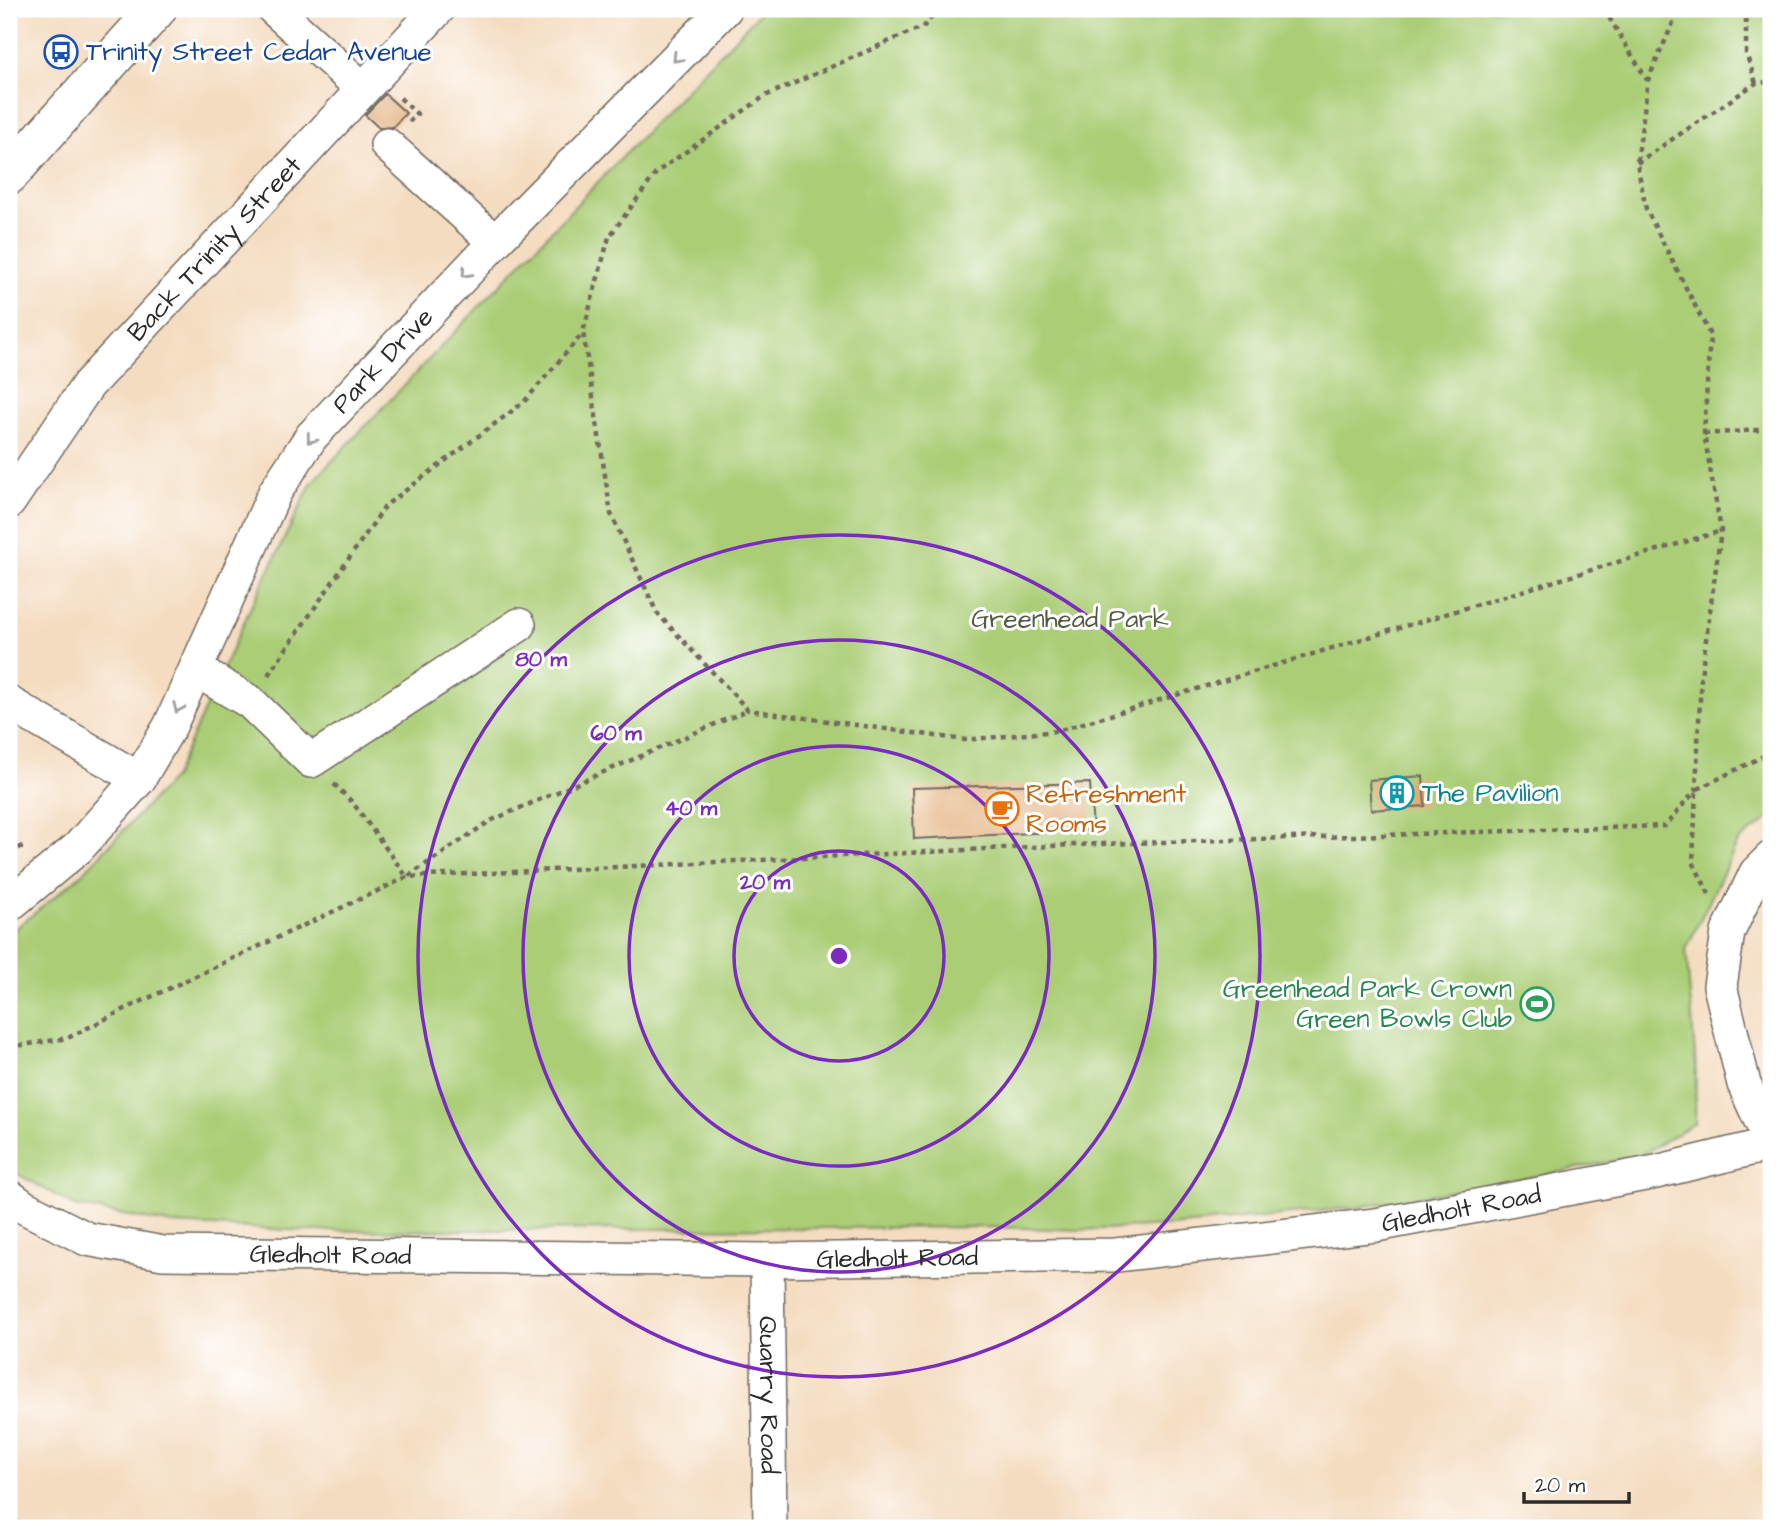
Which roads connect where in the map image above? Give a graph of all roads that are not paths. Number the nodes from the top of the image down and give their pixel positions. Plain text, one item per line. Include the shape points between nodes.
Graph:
1 (157, 9) edge
2 (274, 9) edge
3 (438, 9) edge
4 (724, 9) edge
5 (362, 88) junction
6 (387, 145) dead end
7 (9, 175) edge
8 (495, 243) junction
9 (9, 502) edge
10 (519, 625) dead end
11 (196, 670) junction
12 (9, 703) edge
13 (139, 779) junction
14 (1771, 858) edge
15 (9, 905) edge
16 (1771, 1144) edge
17 (14, 1207) edge
18 (767, 1260) junction
19 (770, 1528) edge

1 - 7 highway
2 - 5 street
3 - 5 street, Back Trinity Street
4 -> 8 street, Park Drive
5 - 9 street, Back Trinity Street via 89,386
6 - 8 street
8 -> 11 street, Park Drive via 311,437 275,492
10 - 11 street via 312,761 250,702
11 -> 13 street, Park Drive
12 - 13 street
13 - 15 street, Park Drive via 78,848
14 - 16 street via 1756,873 1728,932 1720,986 1744,1084
16 - 18 street, Gledholt Road via 1656,1172 1376,1225 1116,1255
17 - 18 street, Gledholt Road via 87,1239 163,1253
18 - 19 street, Quarry Road

